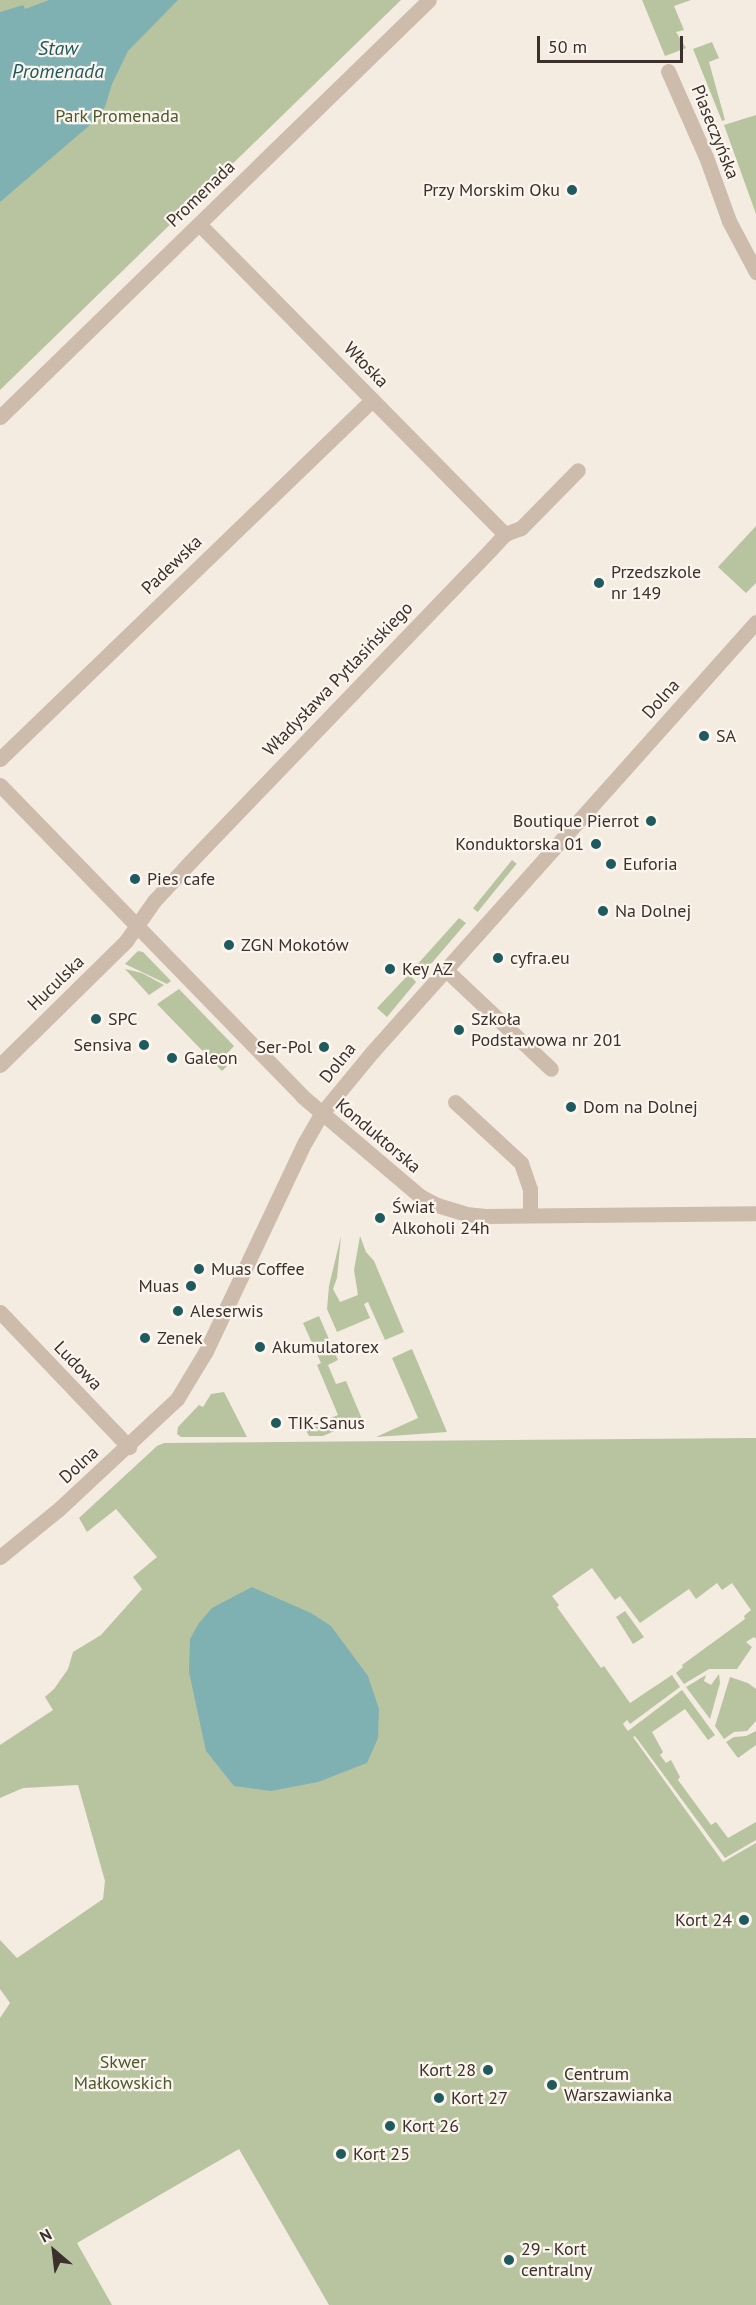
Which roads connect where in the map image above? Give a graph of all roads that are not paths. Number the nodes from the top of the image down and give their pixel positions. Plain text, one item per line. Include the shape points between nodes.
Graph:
1 (429, 0) edge
2 (668, 71) dead end
3 (199, 224) junction
4 (756, 272) edge
5 (372, 400) junction
6 (0, 417) edge
7 (578, 470) dead end
8 (505, 534) junction
9 (756, 622) edge
10 (0, 759) edge
11 (0, 785) edge
12 (137, 926) junction
13 (446, 970) junction
14 (0, 1065) edge
15 (551, 1069) dead end
16 (455, 1102) dead end
17 (321, 1114) junction
18 (756, 1213) edge
19 (530, 1215) junction
20 (0, 1312) edge
21 (129, 1447) junction
22 (0, 1557) edge

1 - 3 street, Promenada
2 - 4 street, Piaseczyńska via 729,221
3 - 5 street, Włoska
3 - 6 street, Promenada
5 - 8 street, Włoska
5 - 10 street, Padewska
7 - 8 street, Władysława Pytlasińskiego via 521,528
8 - 12 street, Władysława Pytlasińskiego via 197,854
9 - 13 street, Dolna
11 - 12 street, Konduktorska
12 - 14 street, Huculska
12 - 17 street, Konduktorska
13 - 15 street
13 - 17 street, Dolna
16 - 19 street via 521,1163 530,1189
17 - 19 street, Konduktorska via 406,1186 437,1205 466,1214
17 - 21 street, Dolna via 192,1375 177,1399
18 - 19 street, Konduktorska
20 - 21 street, Ludowa
21 - 22 street, Dolna

